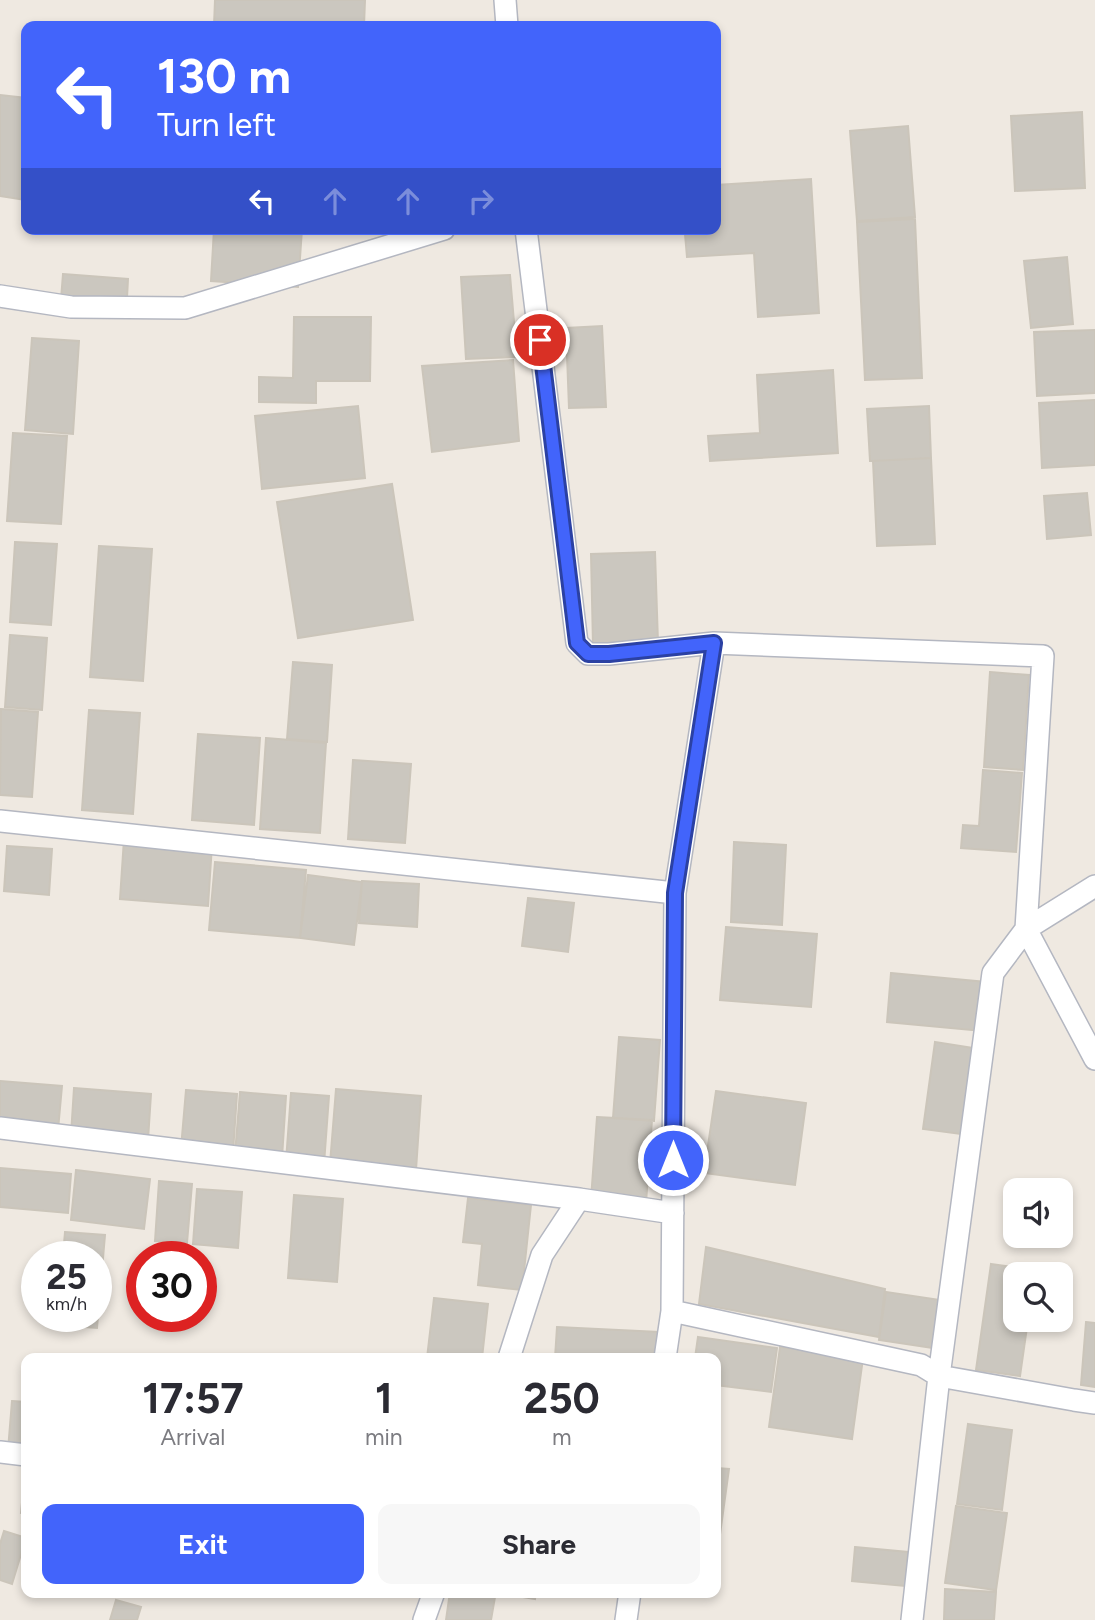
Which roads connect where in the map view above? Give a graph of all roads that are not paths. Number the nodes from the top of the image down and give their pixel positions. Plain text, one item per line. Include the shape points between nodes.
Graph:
1 (505, 0) edge
2 (507, 21) edge
3 (424, 235) edge
4 (527, 235) edge
5 (0, 296) edge
6 (714, 643) junction
7 (0, 821) edge
8 (1095, 886) edge
9 (675, 893) junction
10 (1026, 929) junction
11 (1095, 1059) edge
12 (0, 1128) edge
13 (579, 1199) junction
14 (673, 1213) junction
15 (672, 1311) junction
16 (511, 1353) edge
17 (666, 1353) edge
18 (939, 1376) junction
19 (1095, 1403) edge
20 (431, 1598) edge
21 (629, 1598) edge
22 (424, 1620) edge
23 (626, 1620) edge
24 (912, 1620) edge

1 - 2 street
3 - 5 street via 184,308 71,307
4 - 6 street via 577,643 588,654
6 - 9 street
6 - 10 street via 1043,656
7 - 9 street
8 - 10 street
9 - 14 street
10 - 11 street
10 - 18 street via 993,973
12 - 13 street
13 - 14 street
13 - 16 street via 542,1255
14 - 15 street
15 - 17 street
15 - 18 street via 921,1365
18 - 19 street
18 - 24 street
20 - 22 street
21 - 23 street

